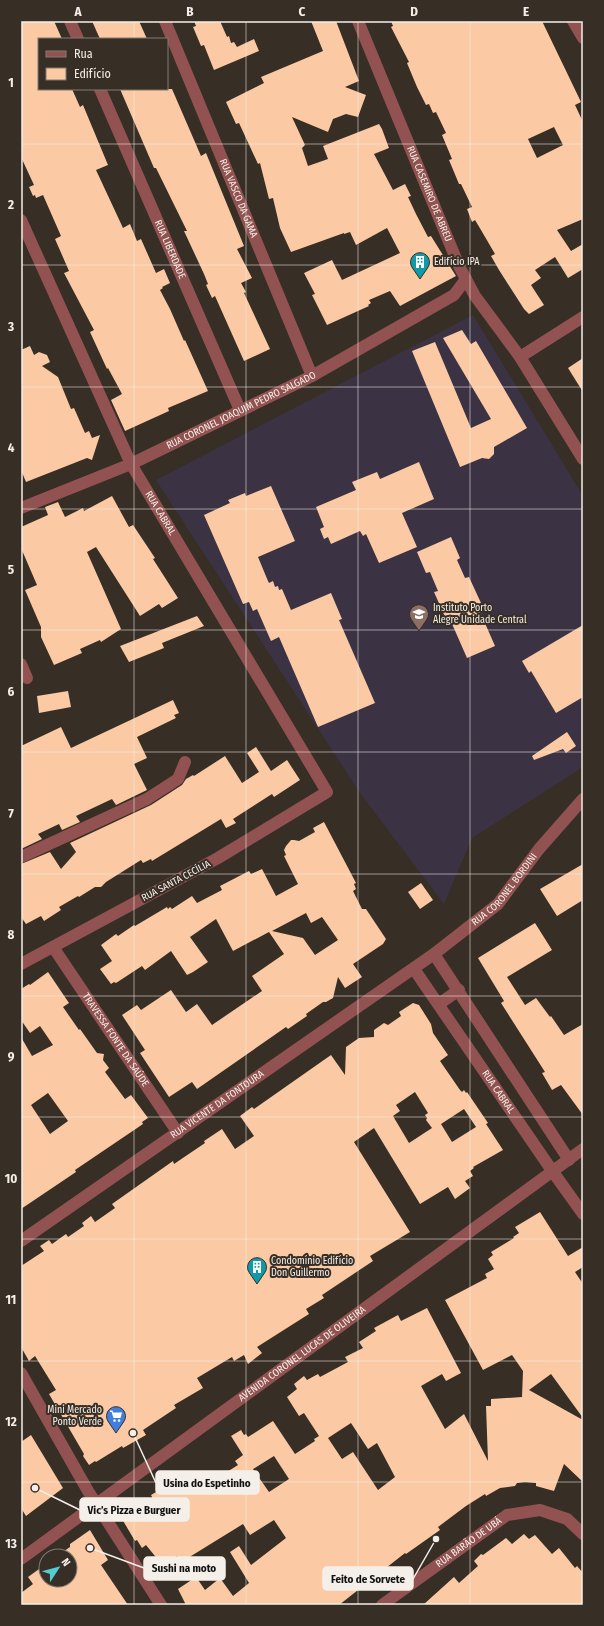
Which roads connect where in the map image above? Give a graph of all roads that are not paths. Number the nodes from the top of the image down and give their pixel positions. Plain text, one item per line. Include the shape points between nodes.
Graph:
1 (70, 21) edge
2 (165, 21) edge
3 (358, 21) edge
4 (573, 21) edge
5 (78, 38) edge
6 (583, 38) edge
7 (100, 90) edge
8 (21, 220) edge
9 (466, 279) junction
10 (454, 295) junction
11 (475, 296) junction
12 (583, 317) edge
13 (520, 358) junction
14 (312, 376) junction
15 (240, 410) junction
16 (583, 459) edge
17 (131, 464) junction
18 (21, 508) edge
19 (21, 664) edge
20 (27, 678) dead end
21 (185, 762) dead end
22 (327, 792) joint
23 (583, 799) edge
24 (21, 857) edge
25 (53, 948) junction
26 (434, 954) junction
27 (21, 964) edge
28 (414, 969) junction
29 (459, 990) junction
30 (439, 1004) junction
31 (178, 1133) junction
32 (583, 1149) edge
33 (568, 1160) junction
34 (553, 1172) junction
35 (583, 1214) edge
36 (21, 1242) edge
37 (21, 1373) edge
38 (96, 1504) junction
39 (583, 1534) edge
40 (21, 1558) edge
41 (389, 1603) edge
42 (161, 1605) edge

1 - 5 street
2 - 14 street, RUA VASCO DA GAMA
3 - 9 street, RUA CASEMIRO DE ABREU
4 - 6 street
7 - 15 street, RUA LIBERDADE
8 - 17 street, RUA CABRAL
9 - 10 street, RUA CORONEL JOAQUIM PEDRO SALGADO
9 - 11 street, RUA CASEMIRO DE ABREU
10 - 11 street
10 - 14 street, RUA CORONEL JOAQUIM PEDRO SALGADO
11 - 13 street, RUA CASEMIRO DE ABREU
12 - 13 street
13 - 16 street, RUA CASEMIRO DE ABREU
14 - 15 street, RUA CORONEL JOAQUIM PEDRO SALGADO
15 - 17 street, RUA CORONEL JOAQUIM PEDRO SALGADO
17 - 18 street, RUA CORONEL JOAQUIM PEDRO SALGADO
17 - 22 street, RUA CABRAL
19 - 20 street
21 - 24 street via 178,779 146,799
22 - 25 street, RUA SANTA CECÍLIA via 218,858
23 - 26 street, RUA CORONEL BORDINI via 539,849 498,904
25 - 27 street, RUA SANTA CECÍLIA
25 - 31 street, TRAVESSA FONTE DA SAÚDE
26 - 28 street, RUA CORONEL BORDINI
26 - 29 street
28 - 30 street, RUA CABRAL
28 - 31 street, RUA VICENTE DA FONTOURA
29 - 30 street
29 - 33 street
30 - 34 street, RUA CABRAL
31 - 36 street, RUA VICENTE DA FONTOURA
32 - 33 street, AVENIDA CORONEL LUCAS DE OLIVEIRA
33 - 34 street, AVENIDA CORONEL LUCAS DE OLIVEIRA
34 - 35 street, RUA CABRAL
34 - 38 street, AVENIDA CORONEL LUCAS DE OLIVEIRA
37 - 38 street
38 - 40 street, AVENIDA CORONEL LUCAS DE OLIVEIRA
38 - 42 street
39 - 41 street, RUA BARÃO DE UBÁ via 567,1519 540,1510 507,1515

